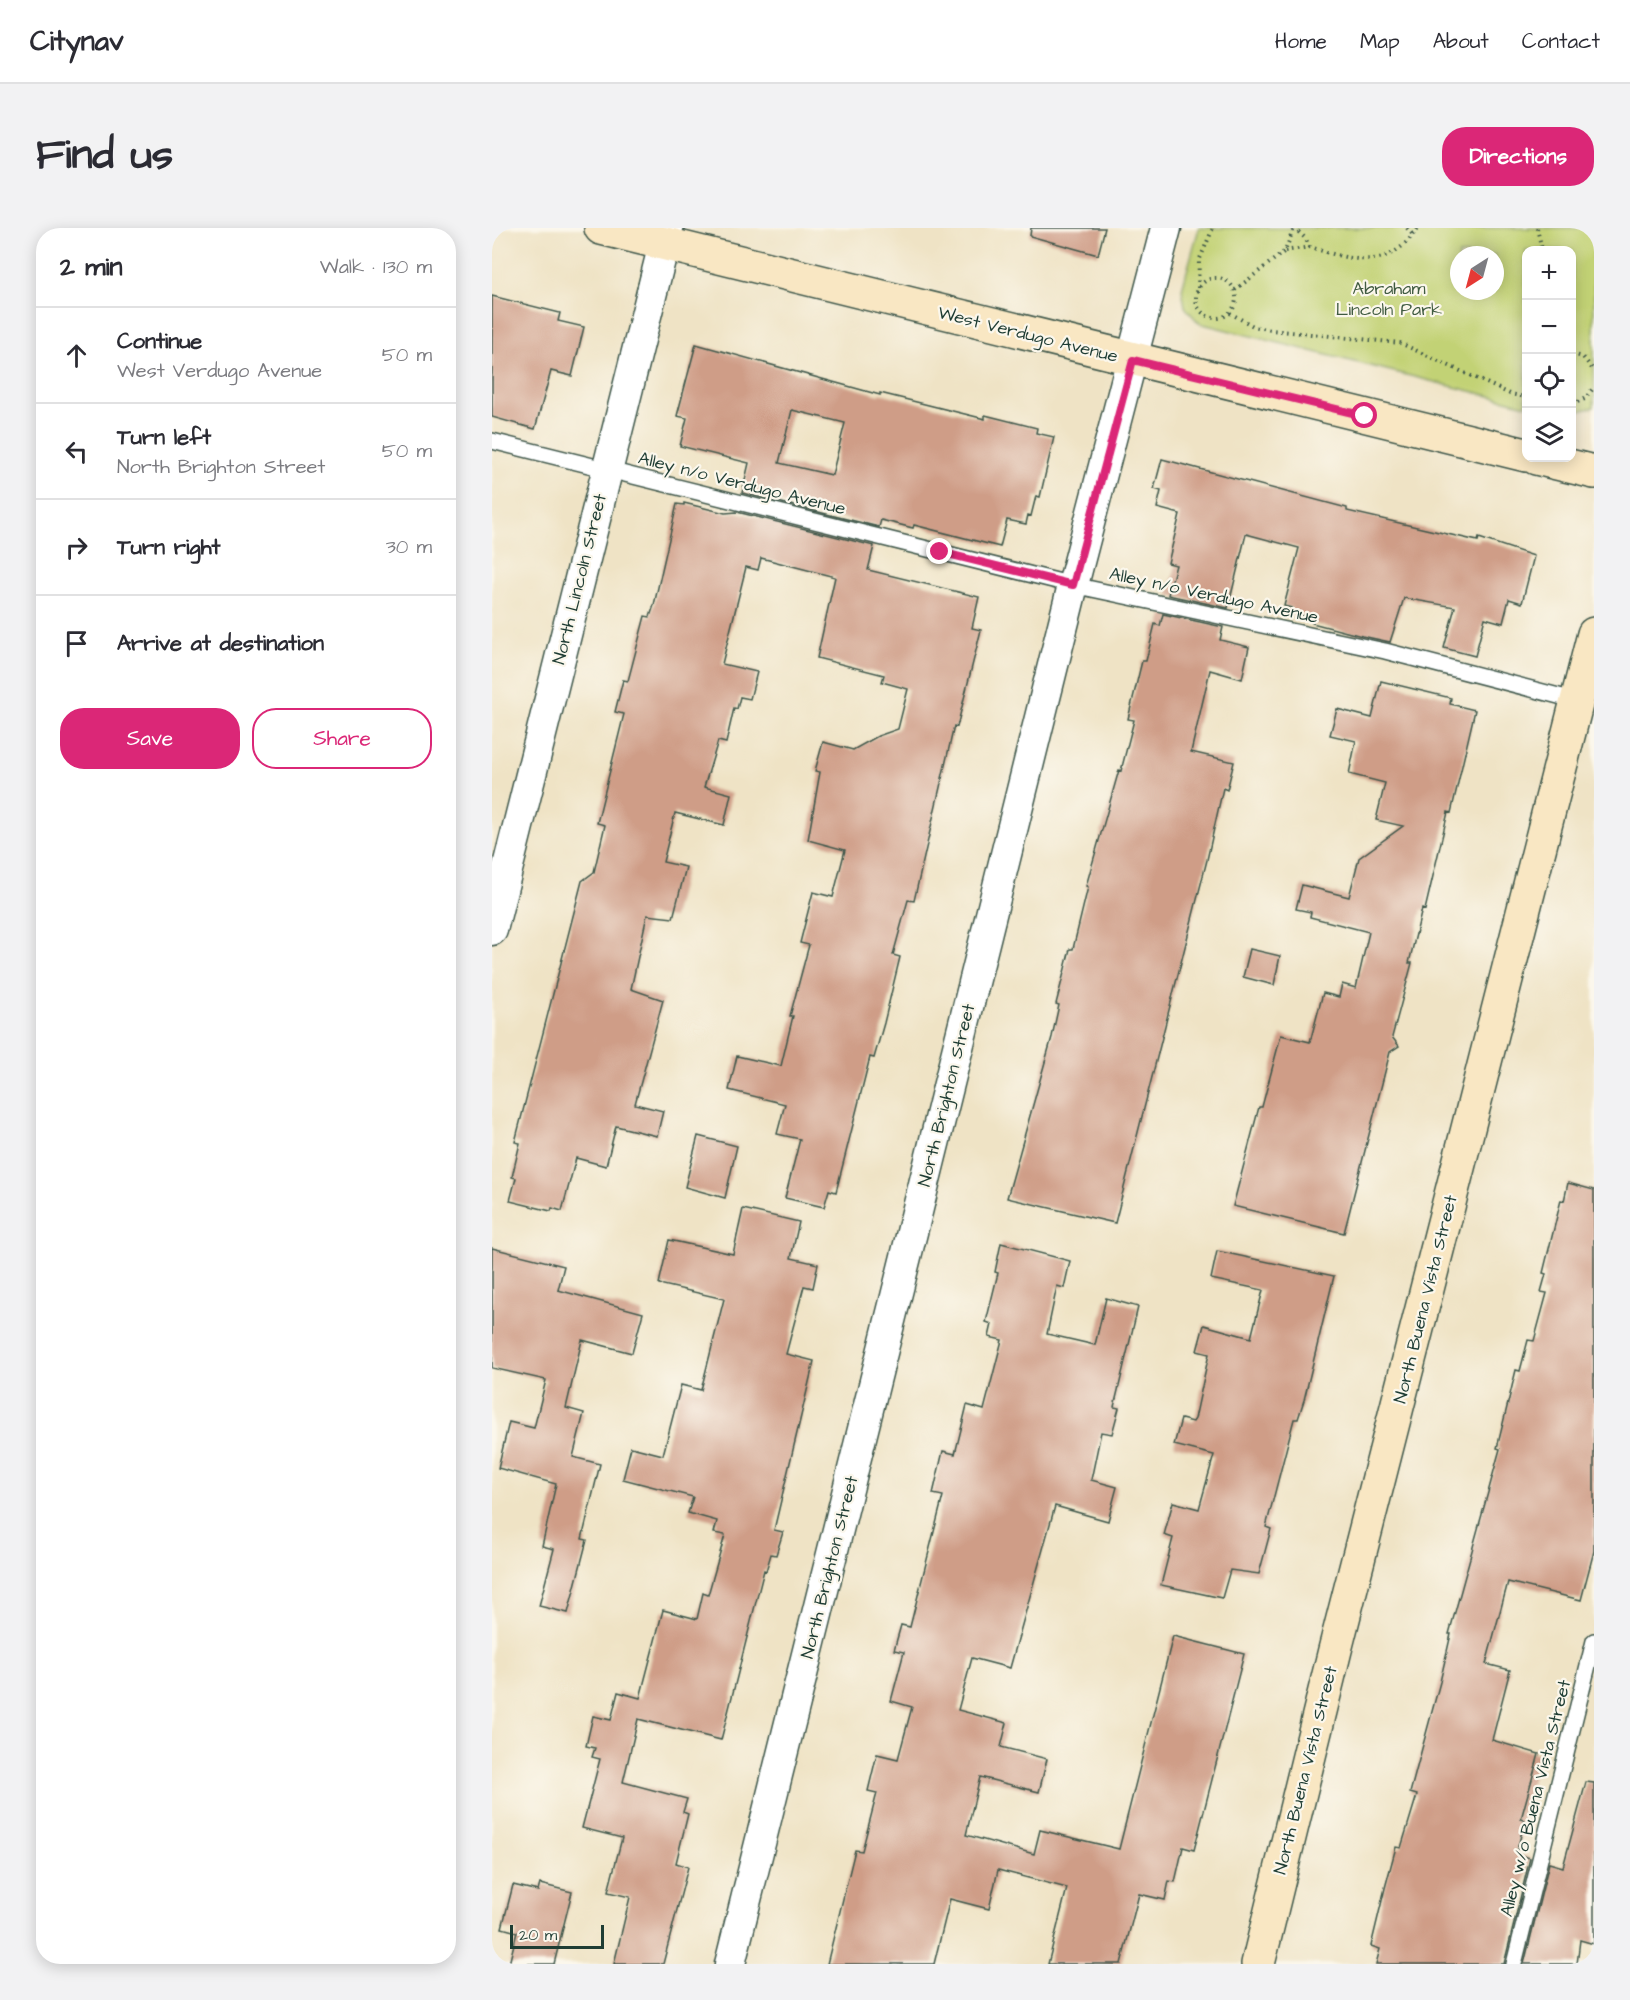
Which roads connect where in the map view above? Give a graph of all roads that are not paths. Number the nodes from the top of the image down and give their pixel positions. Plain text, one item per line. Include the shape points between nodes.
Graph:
1 (601, 228) edge
2 (1166, 228) edge
3 (667, 236) edge
4 (1133, 360) junction
5 (492, 441) edge
6 (1522, 454) edge
7 (1553, 462) edge
8 (607, 469) junction
9 (1594, 472) edge
10 (1073, 585) junction
11 (1594, 634) edge
12 (1578, 701) junction
13 (492, 930) edge
14 (1594, 1641) edge
15 (730, 1964) edge
16 (1258, 1964) edge
17 (1514, 1964) edge

1 - 3 main road, West Verdugo Avenue
2 - 4 street, North Brighton Street
3 - 4 main road, West Verdugo Avenue
3 - 8 street, North Lincoln Street
4 - 6 main road, West Verdugo Avenue
4 - 10 street, North Brighton Street
5 - 8 lane, Alley n/o Verdugo Avenue
7 - 9 main road
8 - 10 lane, Alley n/o Verdugo Avenue
8 - 13 street, North Lincoln Street
10 - 12 lane, Alley n/o Verdugo Avenue via 1385,651
10 - 15 street, North Brighton Street
11 - 12 main road, North Buena Vista Street
12 - 16 main road, North Buena Vista Street
14 - 17 lane, Alley w/o Buena Vista Street

